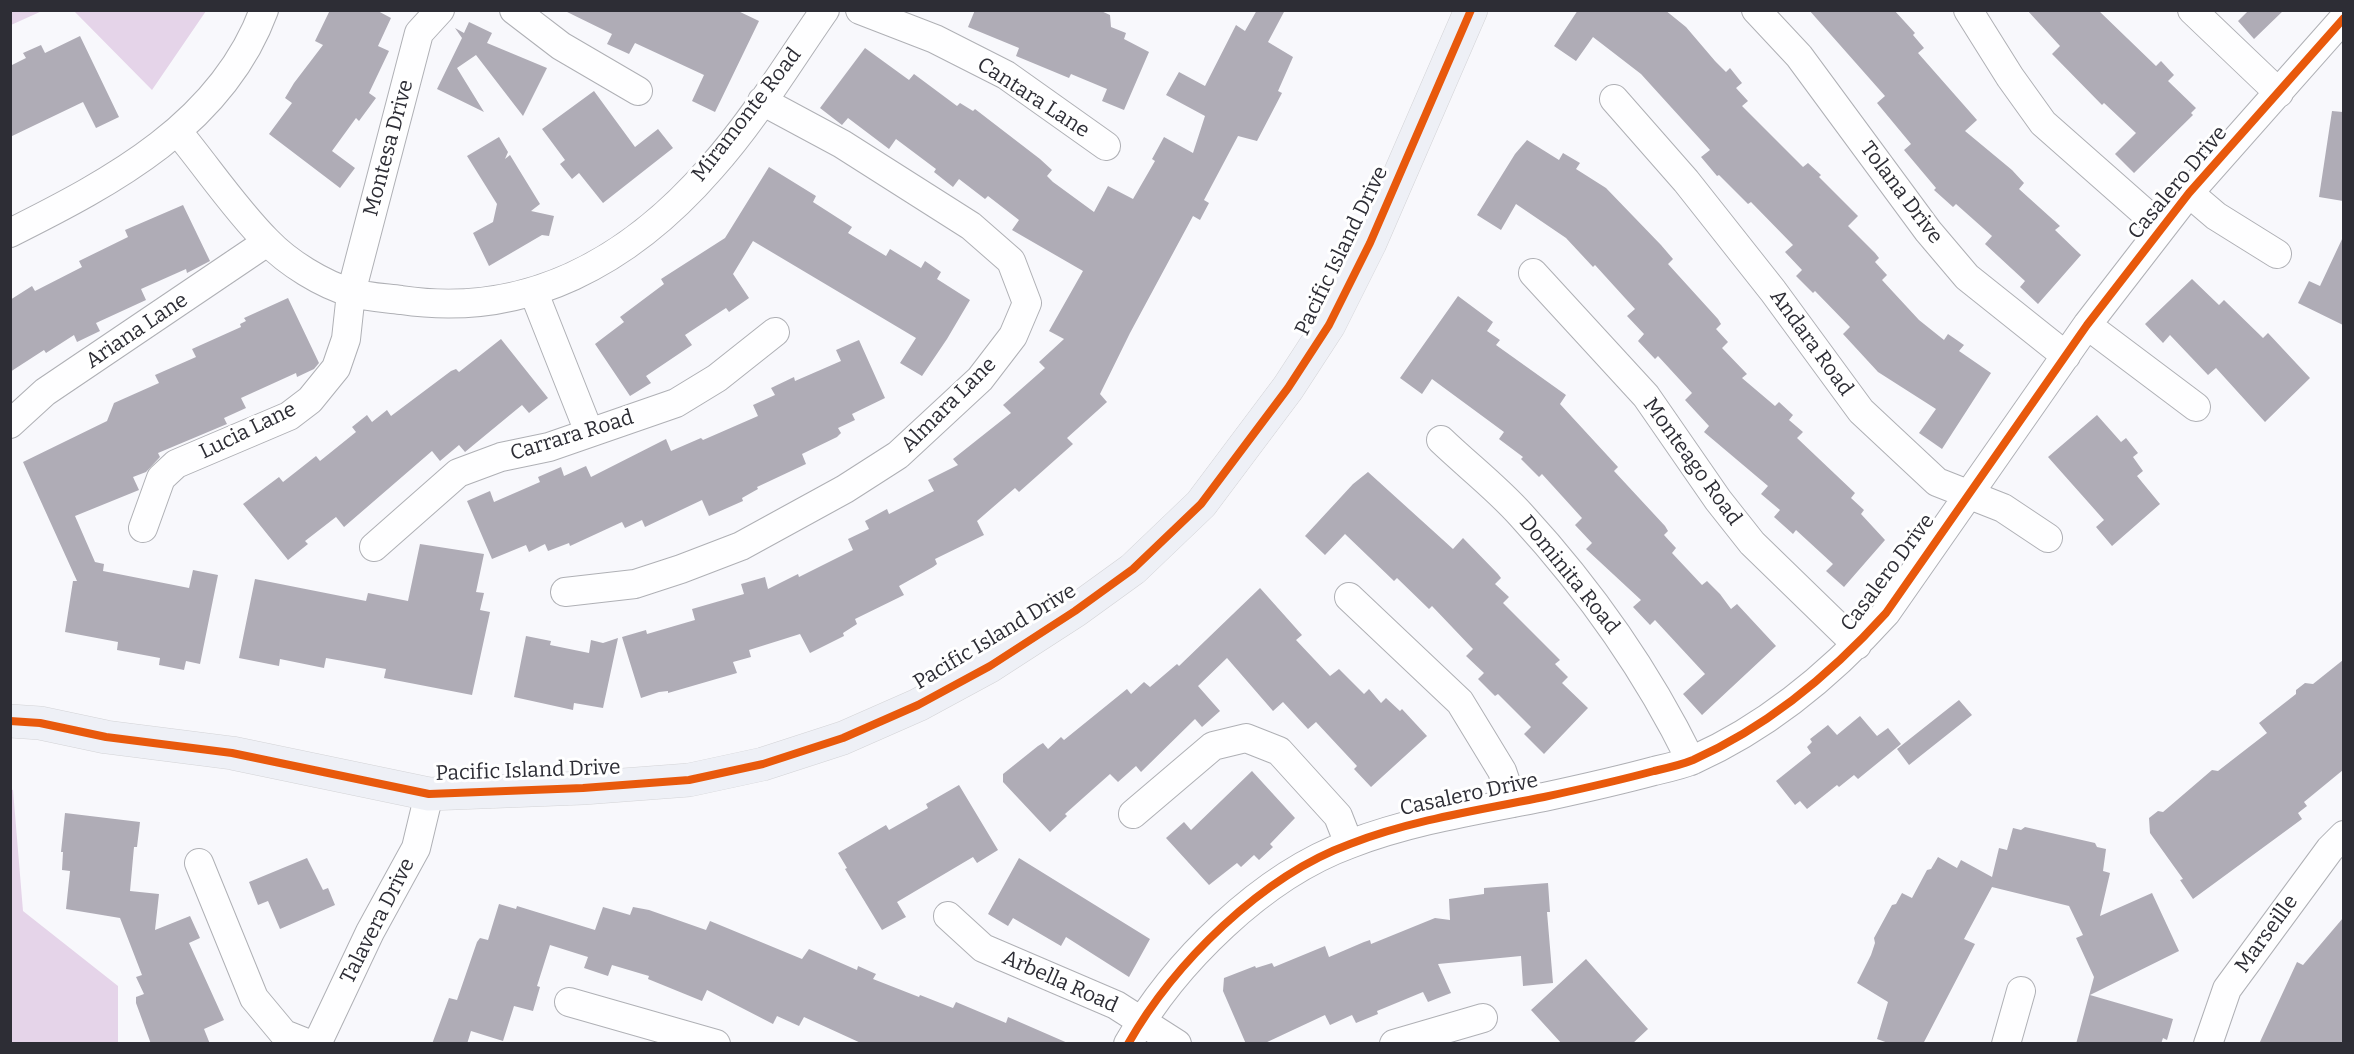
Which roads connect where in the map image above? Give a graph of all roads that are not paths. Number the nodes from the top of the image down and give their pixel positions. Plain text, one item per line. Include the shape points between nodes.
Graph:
1 (264, 10) edge
2 (440, 10) edge
3 (514, 10) edge
4 (825, 10) edge
5 (860, 10) edge
6 (1471, 10) edge
7 (1756, 10) edge
8 (1968, 10) edge
9 (2192, 10) edge
10 (2343, 18) edge
11 (638, 91) dead end
12 (2279, 93) junction
13 (1614, 99) dead end
14 (762, 101) junction
15 (178, 132) junction
16 (1106, 146) dead end
17 (2189, 193) junction
18 (2162, 228) junction
19 (10, 233) edge
20 (267, 242) junction
21 (2277, 254) dead end
22 (1533, 273) dead end
23 (351, 293) junction
24 (534, 293) junction
25 (2087, 325) junction
26 (775, 332) dead end
27 (2066, 356) junction
28 (2196, 406) dead end
29 (10, 424) edge
30 (589, 432) junction
31 (1441, 440) dead end
32 (1968, 495) junction
33 (143, 528) dead end
34 (2048, 538) dead end
35 (374, 547) dead end
36 (566, 592) dead end
37 (1349, 597) dead end
38 (1857, 645) junction
39 (10, 721) edge
40 (1691, 761) junction
41 (429, 794) junction
42 (1513, 803) junction
43 (1133, 814) dead end
44 (2343, 835) edge
45 (1349, 844) junction
46 (199, 863) dead end
47 (948, 916) dead end
48 (2021, 991) dead end
49 (569, 1002) dead end
50 (1484, 1018) dead end
51 (1135, 1032) edge
52 (309, 1044) edge
53 (317, 1044) edge
54 (716, 1044) edge
55 (1177, 1044) edge
56 (1394, 1044) edge
57 (2006, 1044) edge
58 (2208, 1044) edge

1 - 15 street via 255,34 226,80
2 - 23 street, Montesa Drive via 419,33
3 - 11 street via 561,46
4 - 14 street, Miramonte Road
5 - 16 street, Cantara Lane via 935,39 1006,75
6 - 41 main road, Pacific Island Drive via 1370,243 1329,325 1288,388 1201,504 1133,569 990,666 918,705 843,738 763,764 689,780 583,789
7 - 27 street, Tolana Drive via 1799,56 1928,231 1967,277
8 - 18 street via 2043,123
9 - 12 street
10 - 12 street, Casalero Drive
12 - 17 street, Casalero Drive
13 - 32 street, Andara Road via 1686,181 1861,411 1937,482
14 - 24 street, Miramonte Road via 711,168 625,248 584,273
14 - 36 street, Almara Lane via 842,144 971,226 1011,261 1027,303 1013,336 980,379 898,456 741,546 635,584
15 - 19 street via 116,177
15 - 20 street, Miramonte Road
17 - 18 street, Casalero Drive
17 - 21 street via 2216,216
18 - 25 street, Casalero Drive
20 - 23 street, Miramonte Road via 308,272
20 - 29 street, Ariana Lane via 45,392
22 - 38 street, Monteago Road via 1646,396 1752,543
23 - 24 street, Miramonte Road via 426,304 481,302
23 - 33 street, Lucia Lane via 346,339 336,368 310,400 289,416 176,464 161,478
24 - 30 street
25 - 27 street, Casalero Drive
25 - 28 street
26 - 30 street, Carrara Road via 717,378 676,404
27 - 32 street, Casalero Drive
30 - 35 street, Carrara Road via 458,472
31 - 40 street, Dominita Road via 1520,513 1607,617
32 - 34 street, Andara Road via 2003,508
32 - 38 street, Casalero Drive via 1886,613
37 - 42 street via 1460,702 1502,771
38 - 40 street, Casalero Drive via 1784,709
39 - 41 main road, Pacific Island Drive via 232,753
40 - 42 street, Casalero Drive via 1607,784
41 - 53 street, Talavera Drive via 417,848 370,932
42 - 45 street, Casalero Drive via 1417,822
43 - 45 street via 1213,746 1246,738 1279,751 1338,816
44 - 58 street, Marseille via 2227,989
45 - 51 street, Casalero Drive via 1294,872 1242,910 1168,984
46 - 52 street via 254,998 284,1034
47 - 51 street, Arbella Road via 983,948 1116,1005
48 - 57 street
49 - 54 street
50 - 56 street
51 - 55 street, Arbella Road

